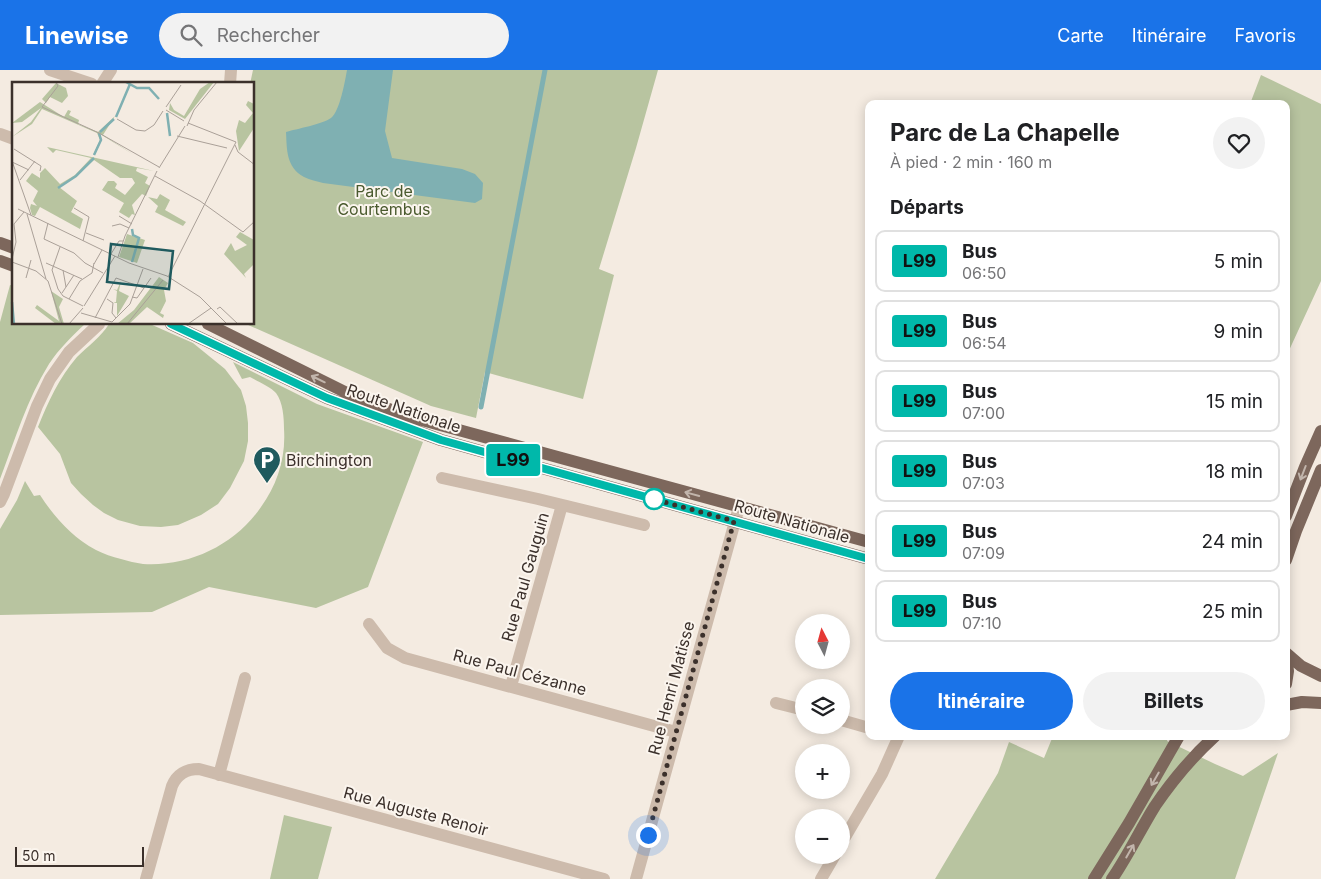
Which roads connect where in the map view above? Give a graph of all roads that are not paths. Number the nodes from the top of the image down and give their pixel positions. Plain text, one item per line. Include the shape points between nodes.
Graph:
1 (50, 70) edge
2 (111, 70) edge
3 (86, 82) edge
4 (103, 82) edge
5 (0, 134) edge
6 (12, 138) edge
7 (0, 243) edge
8 (12, 247) edge
9 (98, 325) edge
10 (178, 325) edge
11 (210, 325) edge
12 (1321, 431) edge
13 (1321, 470) edge
14 (442, 478) dead end
15 (0, 502) edge
16 (562, 505) junction
17 (1290, 506) edge
18 (739, 507) junction
19 (734, 521) junction
20 (644, 525) dead end
21 (865, 541) edge
22 (1290, 548) edge
23 (865, 558) edge
24 (369, 624) dead end
25 (1290, 657) edge
26 (1321, 676) edge
27 (245, 678) dead end
28 (511, 686) junction
29 (776, 703) dead end
30 (1321, 703) edge
31 (1290, 704) edge
32 (795, 708) edge
33 (850, 723) edge
34 (865, 727) edge
35 (676, 732) junction
36 (897, 740) edge
37 (1176, 740) edge
38 (1210, 740) edge
39 (219, 775) junction
40 (850, 829) edge
41 (830, 864) edge
42 (146, 879) edge
43 (604, 879) edge
44 (636, 879) edge
45 (821, 879) edge
46 (1094, 879) edge
47 (1112, 879) edge

1 - 3 street
2 - 4 street
5 - 6 street
7 - 8 main road
9 - 15 street via 69,352 50,379
10 - 19 main road, Route Nationale via 321,396 441,440
18 -> 11 main road, Route Nationale via 402,414 345,392
12 -> 17 main road
13 - 22 main road
14 - 16 street, Rue Paul Gauguin
16 - 20 street, Rue Paul Gauguin
16 - 28 street, Rue Paul Gauguin
18 - 19 street, Rue Henri Matisse
18 - 21 main road, Route Nationale
19 - 23 main road, Route Nationale
19 - 35 street, Rue Henri Matisse
24 - 28 street, Rue Paul Cézanne via 388,648 405,658
25 - 26 main road
27 - 39 street
28 - 35 street, Rue Paul Cézanne
29 - 32 street
30 - 31 main road
33 - 34 street
35 - 44 street, Rue Henri Matisse
36 - 40 street via 882,774
37 -> 46 main road
47 -> 38 main road via 1169,787
39 - 42 street, Rue Auguste Renoir via 192,769 179,774 174,780
39 - 43 street, Rue Auguste Renoir
41 - 45 street

